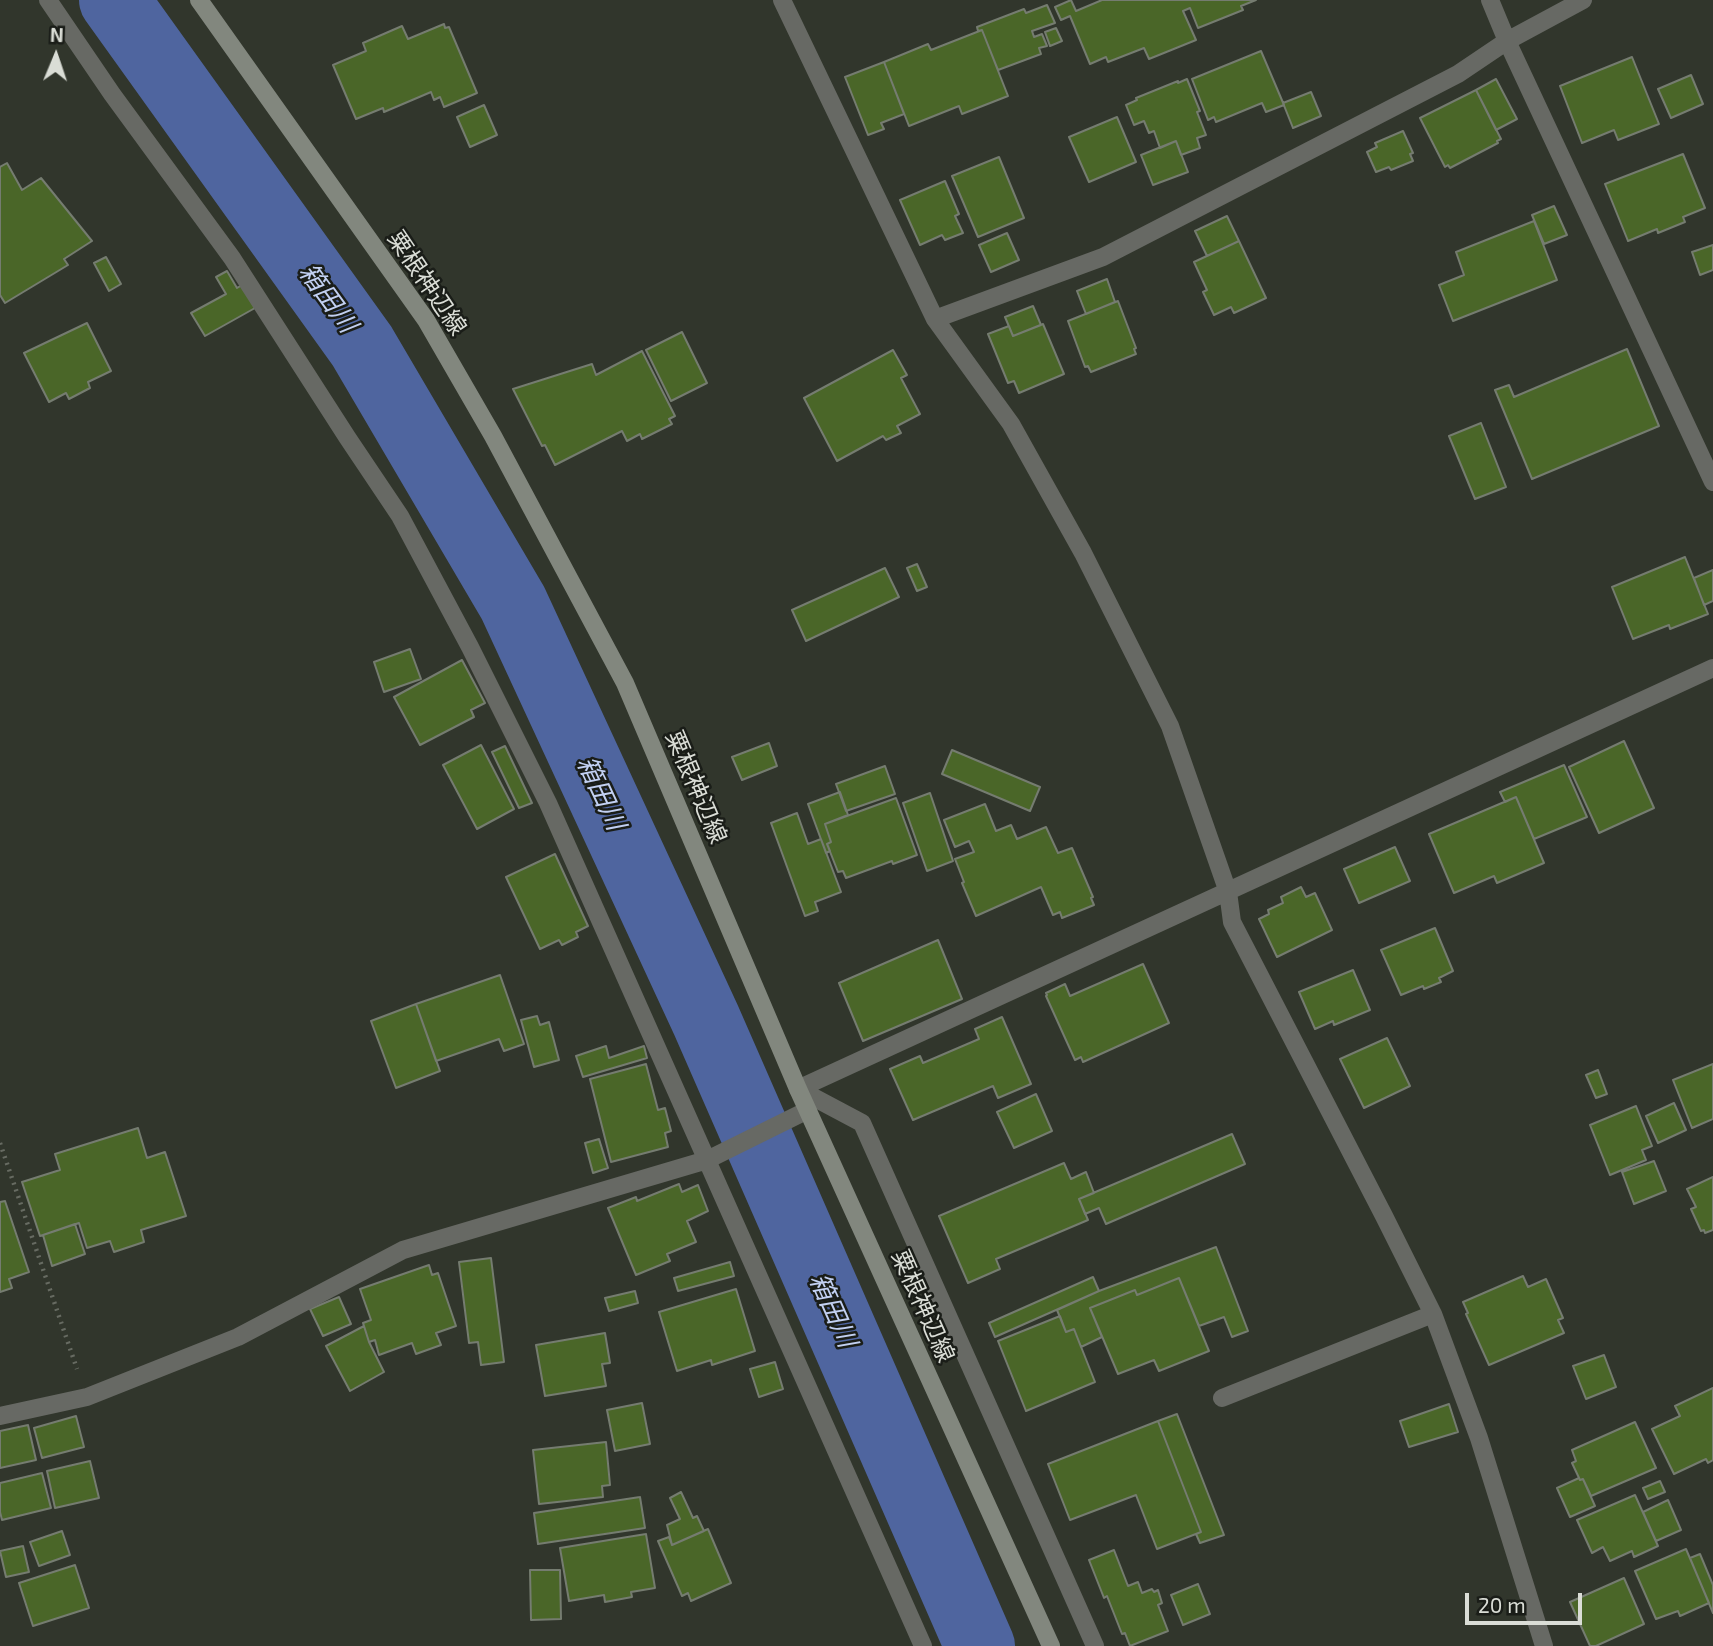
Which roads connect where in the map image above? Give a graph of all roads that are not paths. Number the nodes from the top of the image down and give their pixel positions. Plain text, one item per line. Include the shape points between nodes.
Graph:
1 (48, 0) edge
2 (199, 0) edge
3 (782, 0) edge
4 (1490, 0) edge
5 (1583, 0) edge
6 (1507, 41) junction
7 (935, 319) junction
8 (1713, 482) edge
9 (1713, 668) edge
10 (1228, 892) junction
11 (798, 1089) junction
12 (808, 1110) junction
13 (707, 1160) junction
14 (1433, 1314) junction
15 (1222, 1398) dead end
16 (0, 1416) edge
17 (923, 1646) edge
18 (1051, 1646) edge
19 (1095, 1646) edge
20 (1544, 1646) edge

1 - 13 street via 232,258 400,516 548,803
2 - 11 main road, 粟根神辺線 via 426,320 493,436 625,683
3 - 7 street
4 - 6 street
5 - 6 street
6 - 7 street via 1458,74 1102,257
6 - 8 street
7 - 10 street via 1011,424 1083,553 1170,726
9 - 10 street
10 - 11 street
10 - 14 street via 1232,922
11 - 12 main road, 粟根神辺線
11 - 19 street via 862,1123
12 - 13 street
12 - 18 main road, 粟根神辺線
13 - 16 street via 403,1250 238,1337 87,1397
13 - 17 street
14 - 15 street
14 - 20 street via 1479,1438

